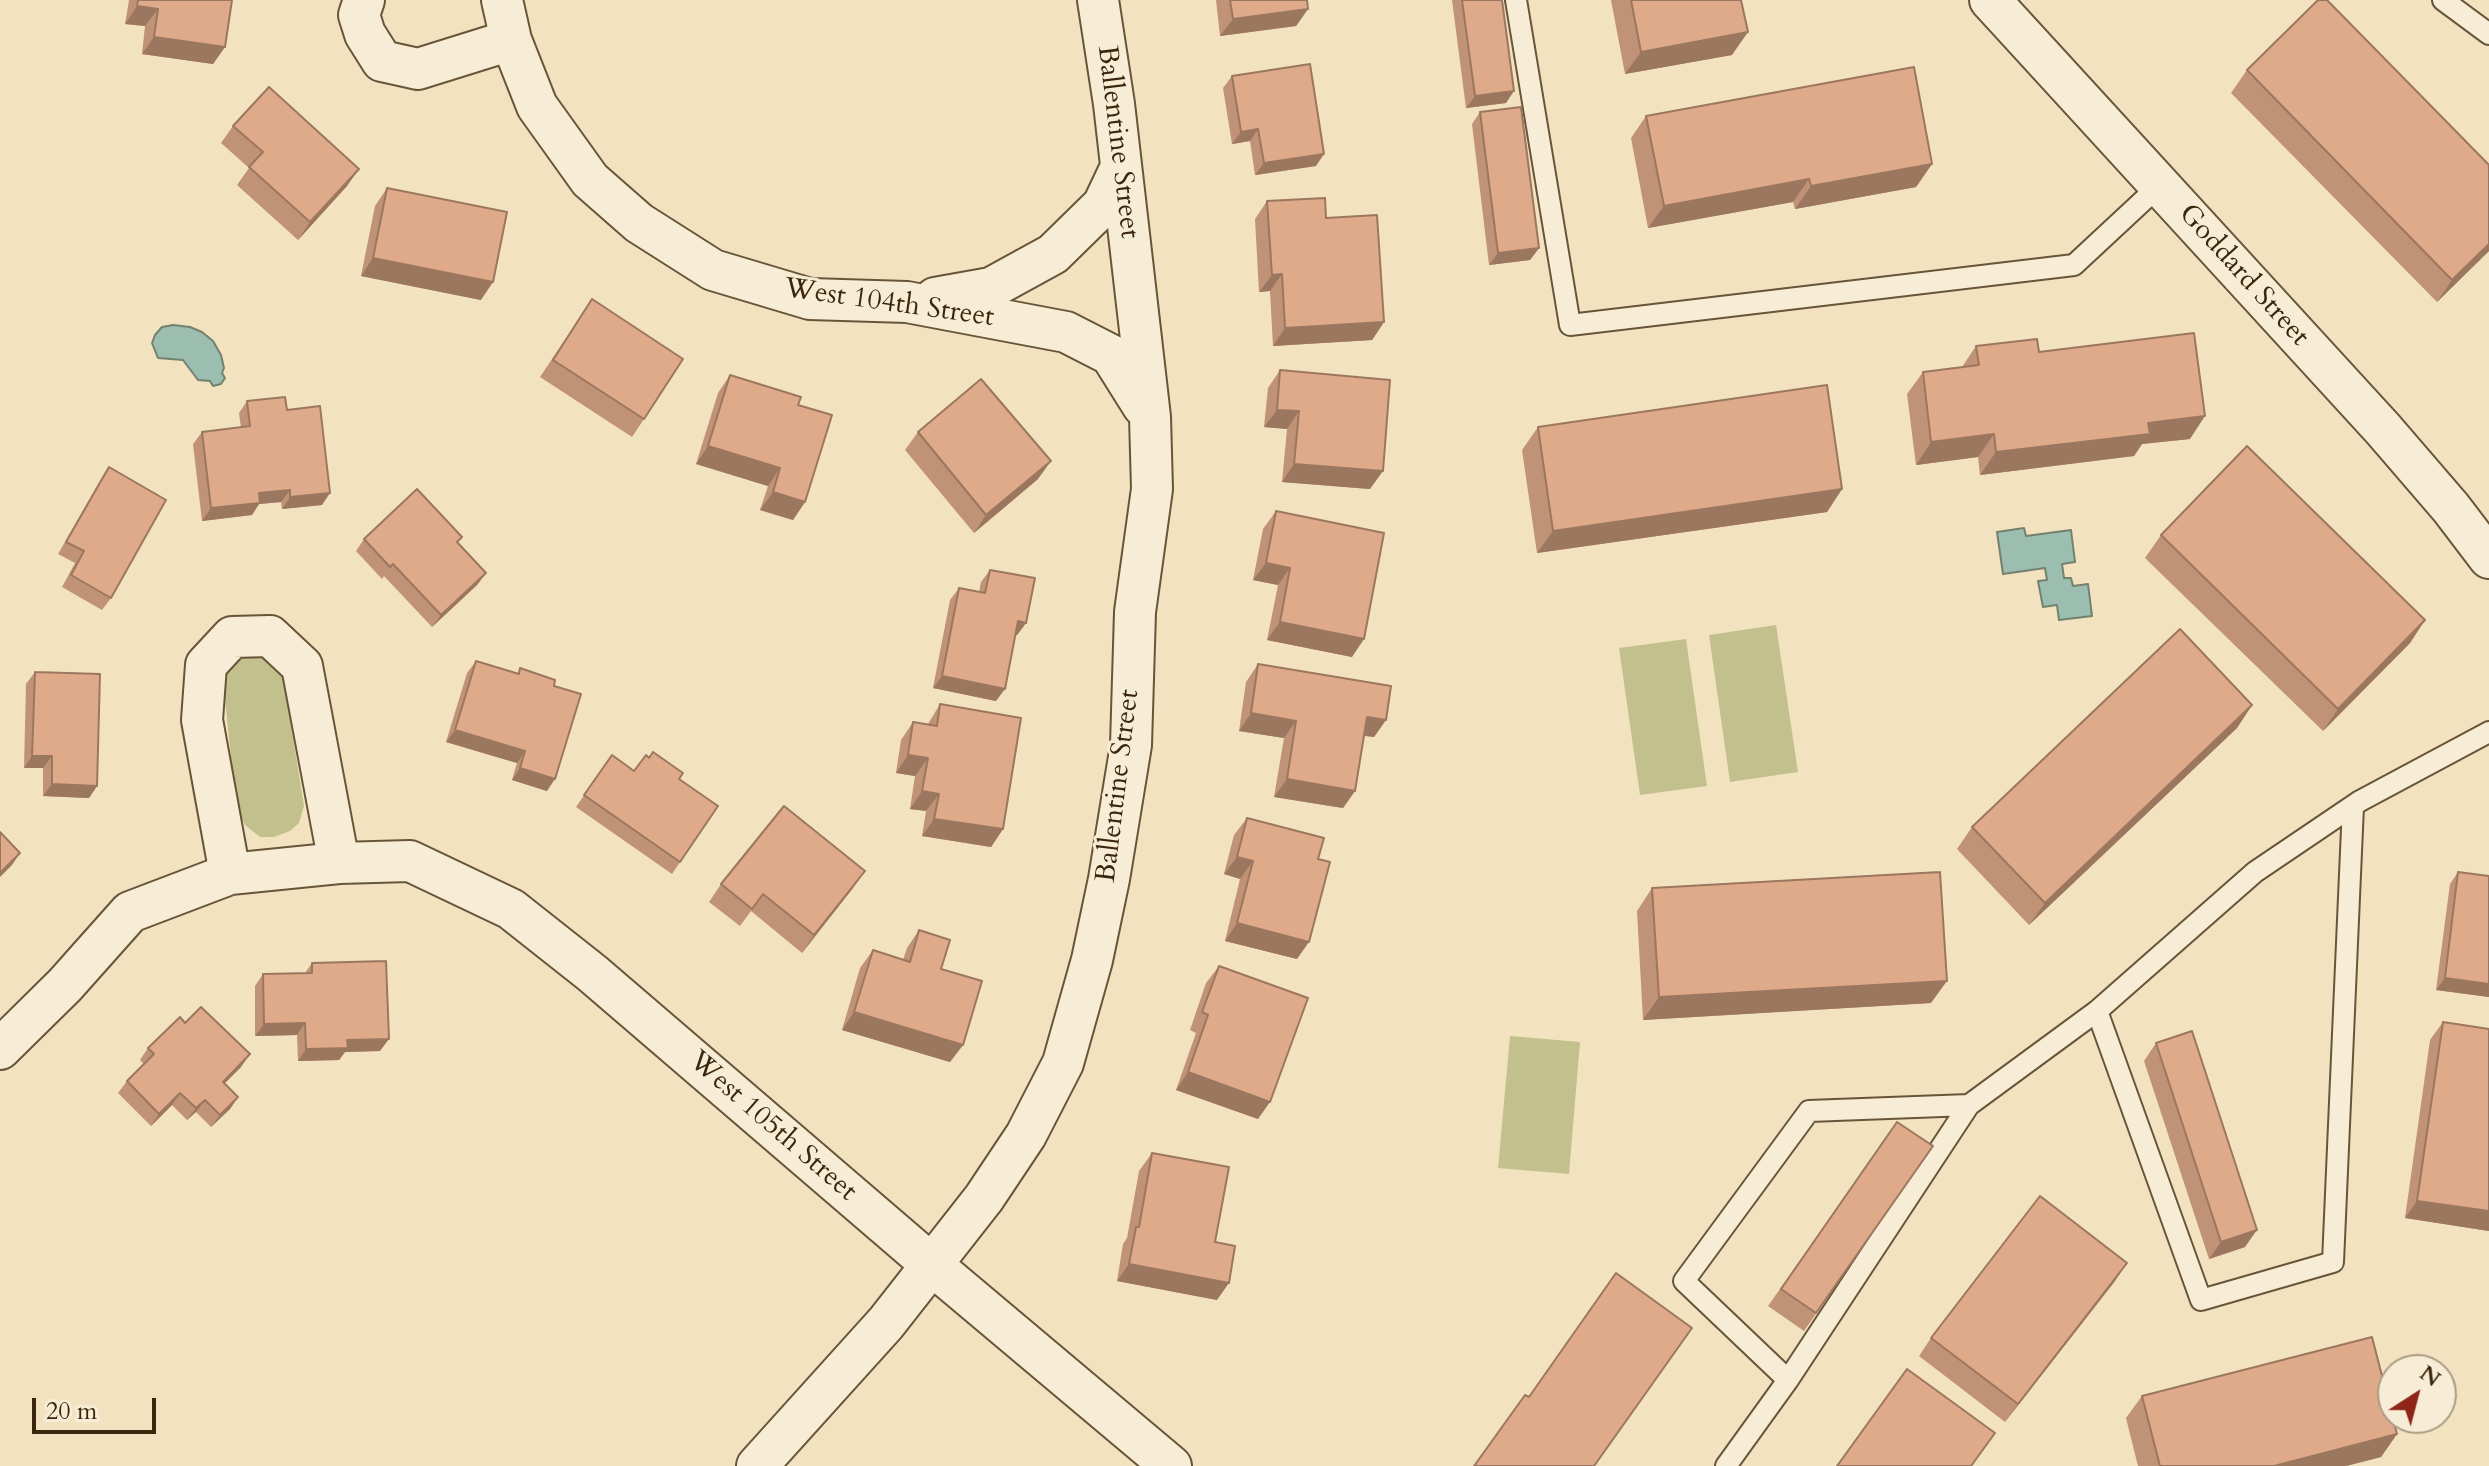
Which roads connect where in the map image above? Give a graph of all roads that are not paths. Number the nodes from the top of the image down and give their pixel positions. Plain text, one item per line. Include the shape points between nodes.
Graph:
1 (364, 0) edge
2 (502, 0) edge
3 (1098, 0) edge
4 (1516, 0) edge
5 (1990, 0) edge
6 (2443, 0) edge
7 (2489, 34) edge
8 (511, 40) junction
9 (1121, 167) junction
10 (2160, 185) junction
11 (907, 302) junction
12 (1150, 417) junction
13 (2489, 558) edge
14 (2489, 732) edge
15 (2353, 806) junction
16 (339, 863) junction
17 (230, 874) junction
18 (2097, 1011) junction
19 (0, 1049) edge
20 (1969, 1105) junction
21 (932, 1265) junction
22 (1788, 1380) junction
23 (757, 1466) edge
24 (1171, 1466) edge
25 (1726, 1466) edge

1 - 8 street via 359,15 382,61 418,69
2 - 8 street, West 104th Street
3 - 9 street, Ballentine Street
4 - 10 lane via 1570,325 2074,265
5 - 10 street, Goddard Street
6 - 7 lane
8 - 11 street, West 104th Street via 537,106 590,180 639,223 713,270 782,291 810,299
9 - 11 street via 1103,205 1053,254 991,288
9 - 12 street, Ballentine Street
10 - 13 street, Goddard Street via 2383,429
11 - 12 street, West 104th Street via 1066,332 1111,355
12 - 21 street, Ballentine Street via 1152,489 1135,612 1131,745 1092,960 1063,1063 1026,1135
14 - 15 lane
15 - 18 lane via 2255,872
15 - 18 lane via 2333,1262 2201,1300
16 - 17 street, West 105th Street
16 - 17 street via 302,666 270,636 232,637 206,665 202,720
16 - 21 street, West 105th Street via 410,861 511,909
17 - 19 street, West 105th Street via 130,912
18 - 20 lane
20 - 22 lane
20 - 22 lane via 1809,1111 1684,1281
21 - 23 street, Ballentine Street
21 - 24 street, West 105th Street
22 - 25 lane

